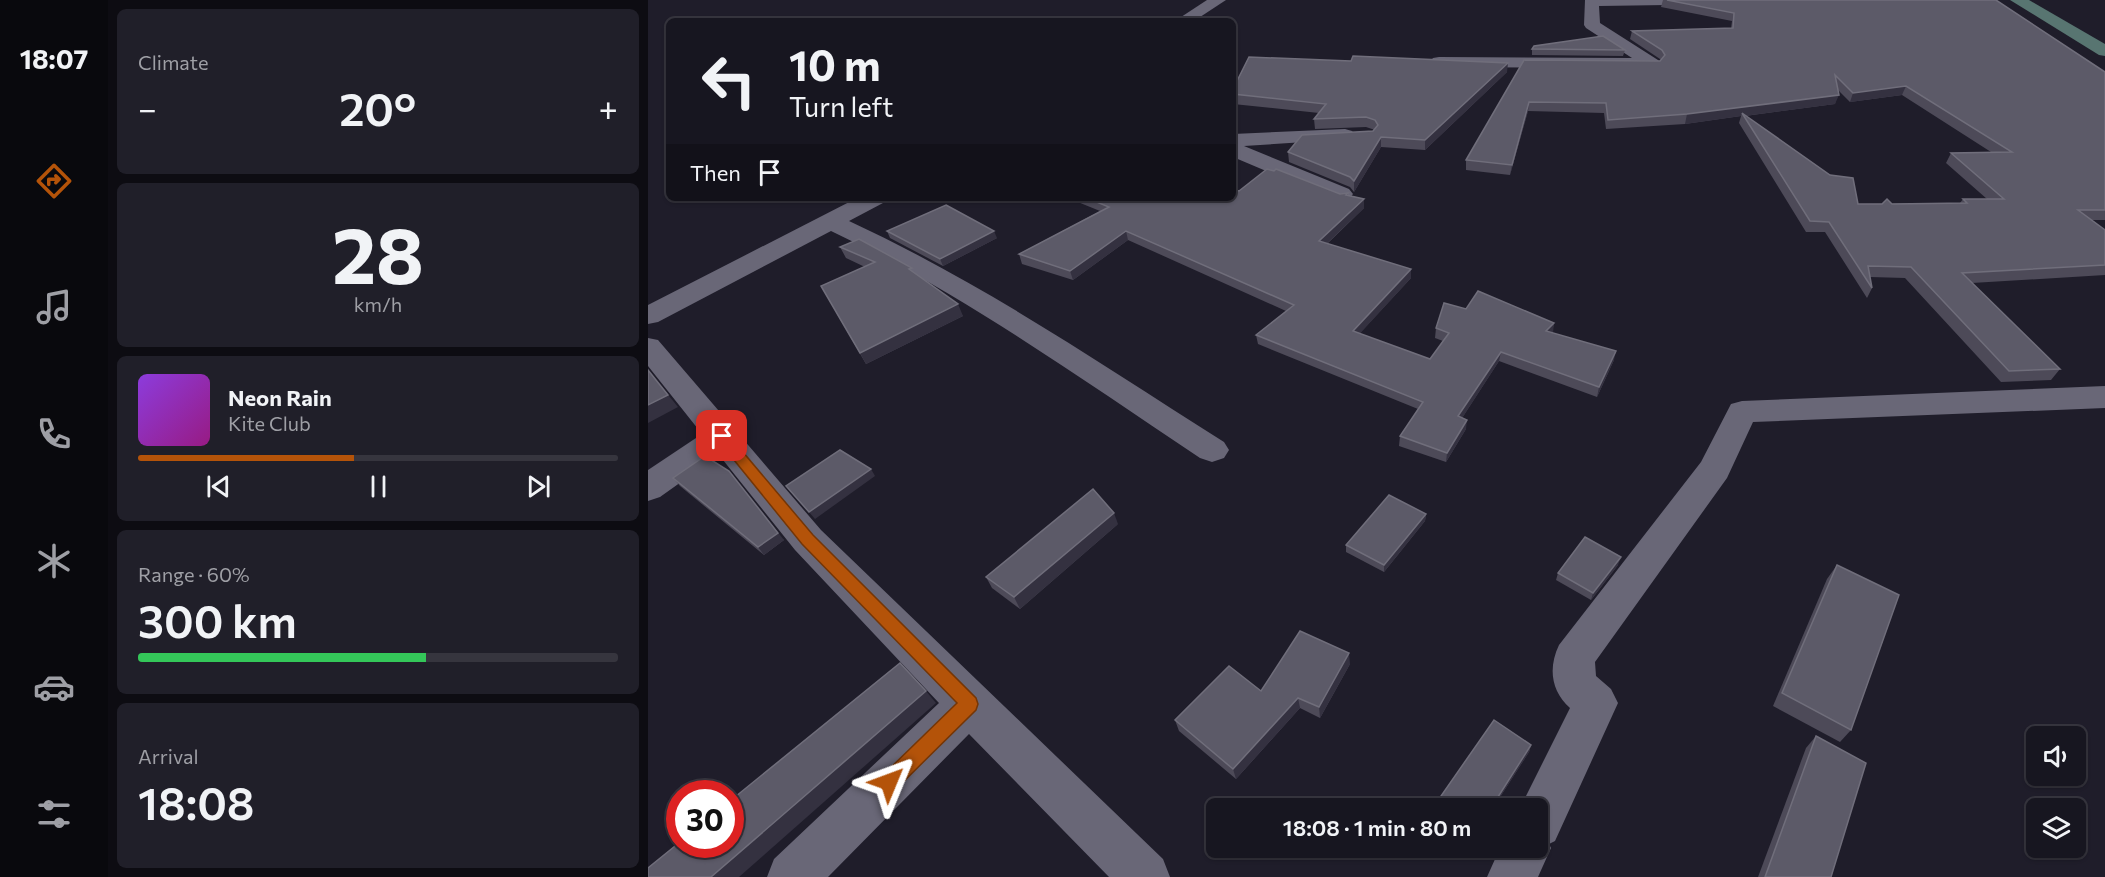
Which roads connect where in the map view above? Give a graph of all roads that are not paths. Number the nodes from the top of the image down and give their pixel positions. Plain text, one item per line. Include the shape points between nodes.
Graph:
1 (1218, 0) edge
2 (1658, 0) edge
3 (1667, 0) edge
4 (2018, 0) edge
5 (1585, 1) edge
6 (1188, 18) edge
7 (2105, 51) edge
8 (1427, 62) edge
9 (1366, 135) edge
10 (1236, 140) edge
11 (1236, 150) edge
12 (1341, 194) edge
13 (870, 201) edge
14 (832, 222) junction
15 (648, 316) edge
16 (648, 347) edge
17 (2105, 397) edge
18 (722, 436) junction
19 (1212, 450) dead end
20 (648, 488) edge
21 (969, 704) junction
22 (1548, 803) edge
23 (1521, 858) edge
24 (792, 877) edge
25 (1145, 877) edge
26 (1512, 877) edge

1 - 6 street
2 - 3 street
2 - 5 street
4 - 7 street
5 - 8 street via 1592,25 1652,64
9 - 10 street
11 - 12 street
13 - 14 street
14 - 15 street
14 - 19 street via 898,253 999,312
16 - 18 street
17 - 22 street via 1742,412 1715,469 1574,658 1575,685 1596,703
18 - 20 street
18 - 21 street via 808,540
21 - 24 street
21 - 25 street
23 - 26 street

